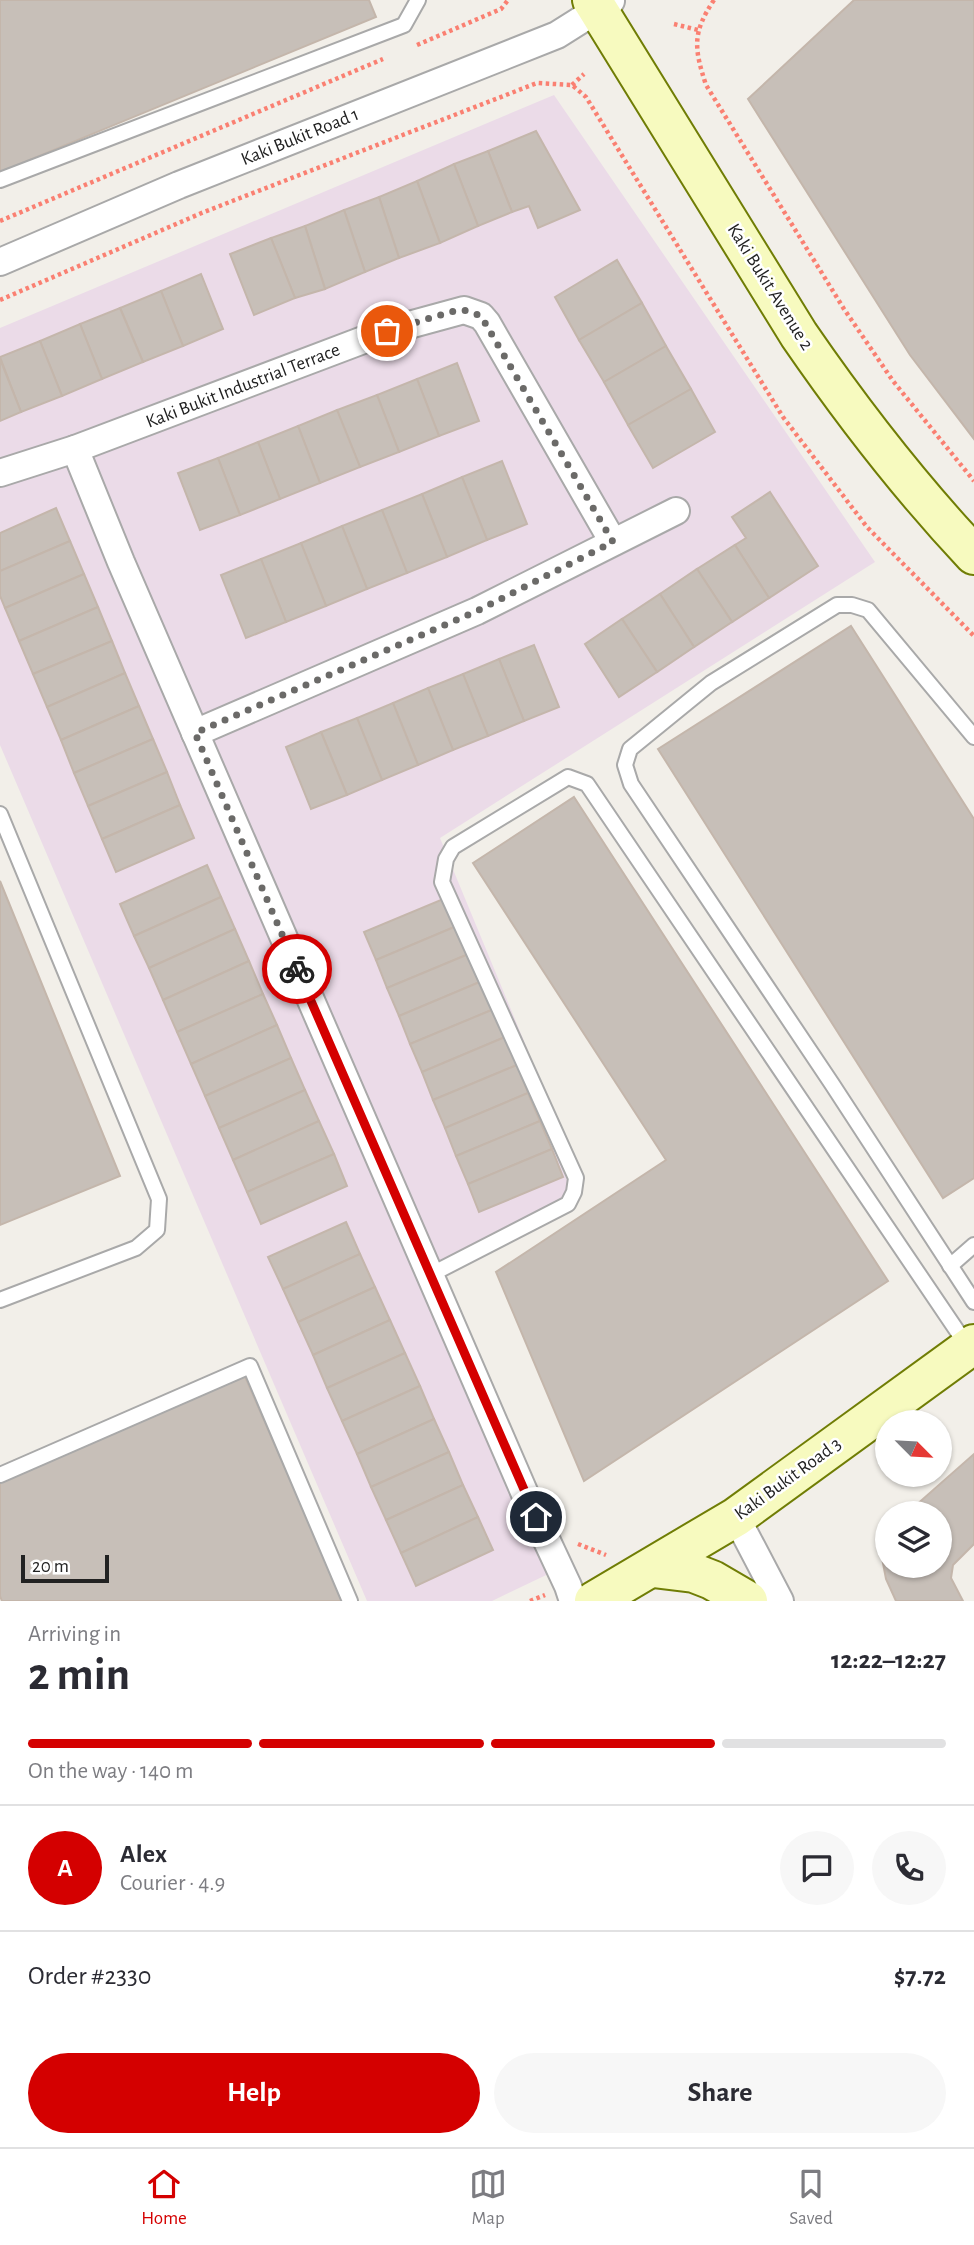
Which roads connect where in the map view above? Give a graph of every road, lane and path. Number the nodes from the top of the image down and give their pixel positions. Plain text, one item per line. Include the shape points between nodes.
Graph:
1 (418, 0) edge
2 (508, 0) edge
3 (714, 0) edge
4 (601, 3) edge
5 (674, 24) dead end
6 (698, 30) junction
7 (411, 47) dead end
8 (386, 58) dead end
9 (584, 74) dead end
10 (572, 85) junction
11 (0, 180) edge
12 (0, 221) edge
13 (0, 262) edge
14 (0, 300) edge
15 (75, 449) junction
16 (0, 473) edge
17 (974, 481) edge
18 (676, 511) dead end
19 (613, 542) junction
20 (974, 555) edge
21 (974, 636) edge
22 (195, 733) junction
23 (974, 737) edge
24 (0, 814) edge
25 (974, 1245) edge
26 (950, 1266) junction
27 (430, 1275) junction
28 (0, 1300) edge
29 (974, 1302) edge
30 (971, 1346) edge
31 (0, 1475) edge
32 (736, 1517) junction
33 (653, 1567) junction
34 (350, 1601) edge
35 (573, 1601) edge
36 (594, 1601) edge
37 (748, 1601) edge
38 (780, 1601) edge

1 - 11 lane via 404,25
2 - 7 path via 501,9
3 - 6 path
4 - 13 street, Kaki Bukit Road 1 via 557,35 179,185
4 - 20 street, Kaki Bukit Avenue 2 via 806,346 936,514
5 - 6 path
6 - 17 path via 696,57 713,97 879,361
8 - 12 path
9 - 10 path
10 - 14 path via 537,83 204,212
10 - 21 path via 586,97 783,416 867,527
15 - 16 street, Kaki Bukit Industrial Terrace
15 - 19 street, Kaki Bukit Industrial Terrace via 387,331 464,310 487,323
15 - 22 street
18 - 19 street
19 - 22 street via 477,611
22 - 27 street
23 - 26 lane via 868,610 837,605 711,683 630,748 625,765 631,784
24 - 28 lane via 159,1199 157,1230 136,1248
25 - 26 lane
26 - 29 lane
27 - 30 lane via 568,1205 574,1192 576,1178 442,882 453,847 568,777 587,784
27 - 35 street
30 - 32 street, Kaki Bukit Road 3
31 - 34 lane via 250,1366
32 - 33 street, Kaki Bukit Road 3
32 - 38 street
33 - 36 street, Kaki Bukit Road 3
33 - 37 street via 694,1573

